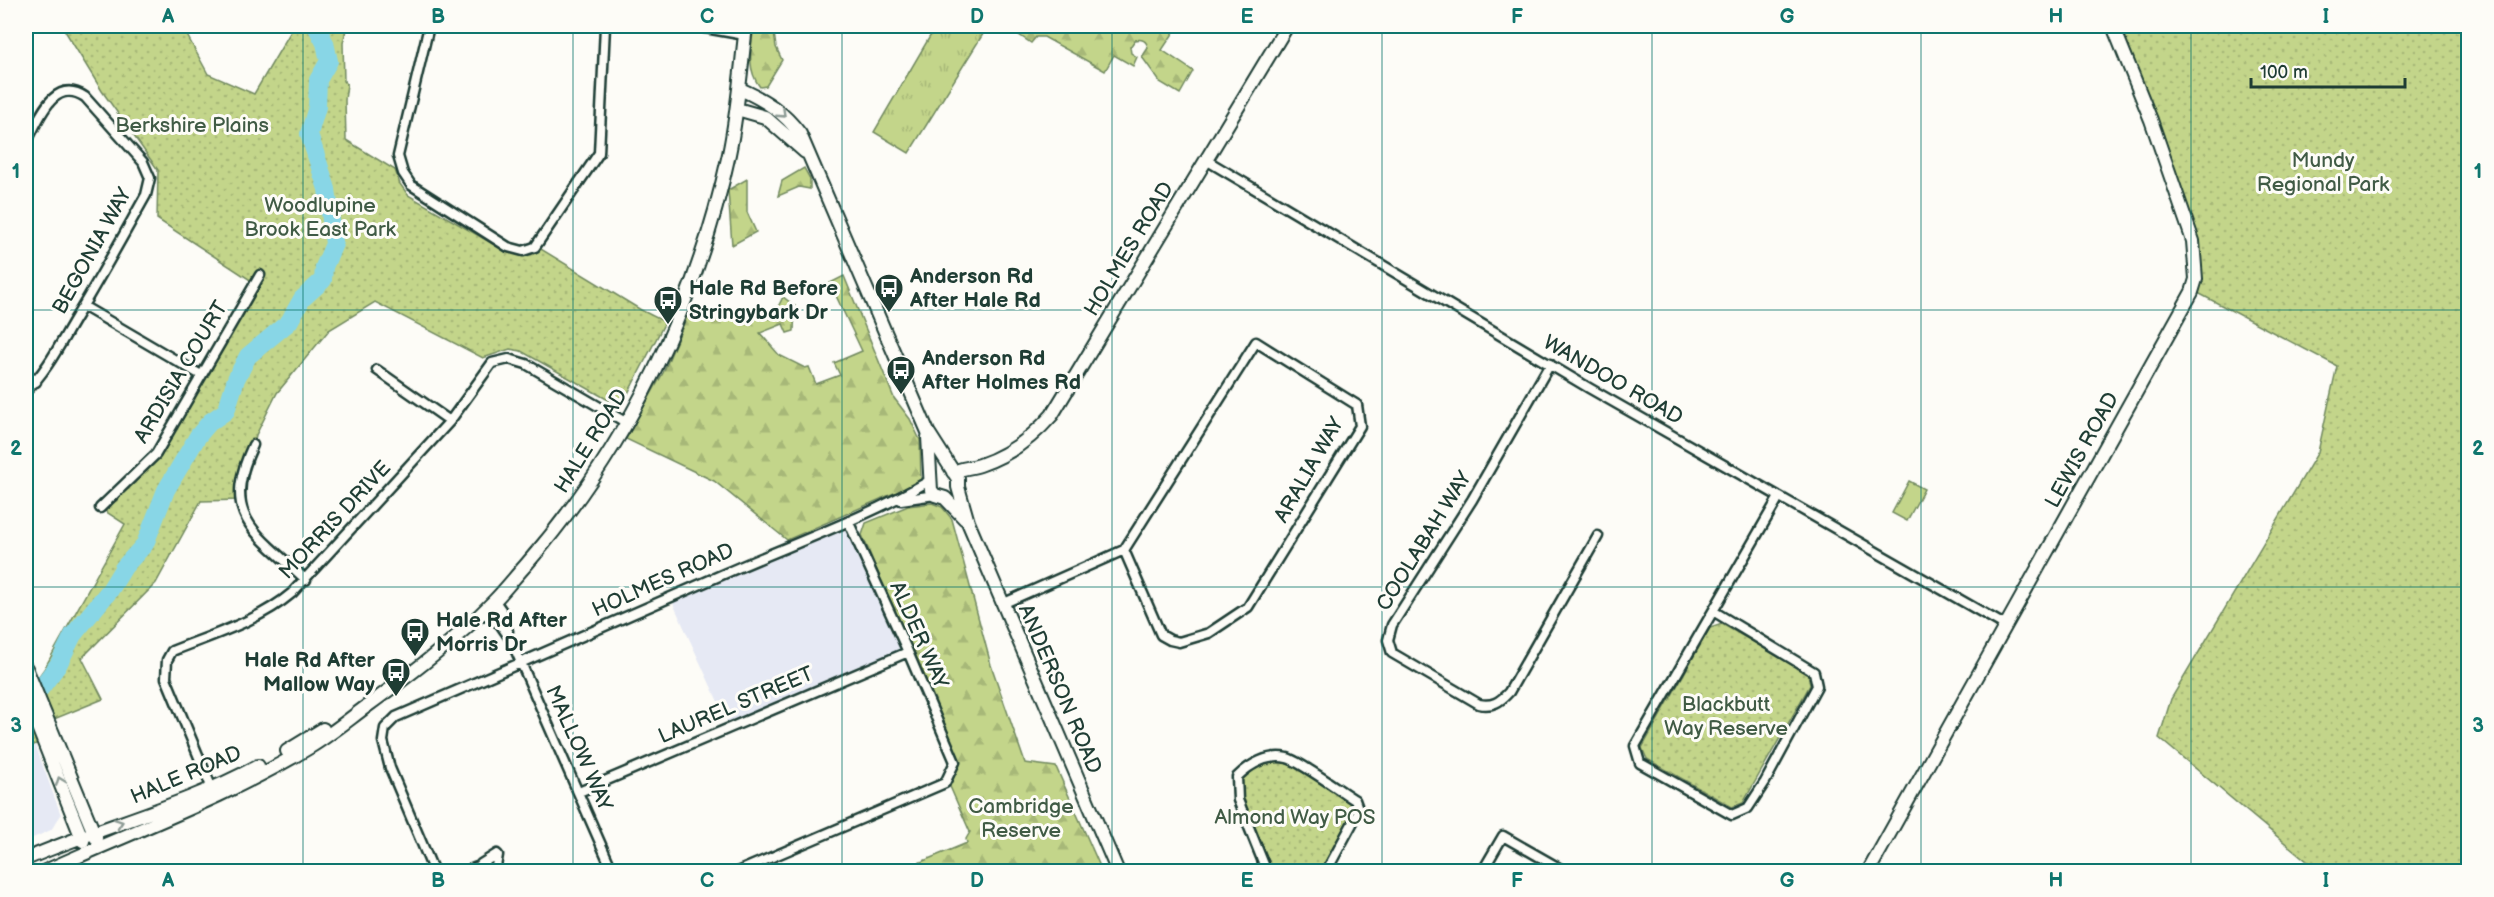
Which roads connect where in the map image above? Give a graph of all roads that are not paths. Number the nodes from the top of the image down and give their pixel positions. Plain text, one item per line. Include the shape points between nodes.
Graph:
1 (429, 26) edge
2 (605, 26) edge
3 (694, 26) edge
4 (1287, 26) edge
5 (2113, 26) edge
6 (745, 30) edge
7 (740, 90) junction
8 (737, 109) junction
9 (26, 143) edge
10 (808, 155) junction
11 (1206, 160) junction
12 (260, 275) dead end
13 (83, 306) junction
14 (1550, 364) junction
15 (377, 370) dead end
16 (26, 372) edge
17 (201, 375) junction
18 (36, 382) junction
19 (26, 391) edge
20 (450, 421) junction
21 (627, 423) junction
22 (928, 432) junction
23 (253, 445) dead end
24 (978, 466) junction
25 (952, 471) junction
26 (930, 480) junction
27 (958, 486) junction
28 (940, 496) junction
29 (1779, 497) junction
30 (895, 501) junction
31 (100, 508) dead end
32 (849, 522) junction
33 (968, 522) junction
34 (1598, 536) dead end
35 (1124, 550) junction
36 (306, 580) junction
37 (495, 601) junction
38 (1002, 604) junction
39 (482, 612) junction
40 (1713, 612) junction
41 (2006, 626) junction
42 (511, 640) junction
43 (908, 652) junction
44 (521, 663) junction
45 (26, 668) edge
46 (33, 694) edge
47 (579, 792) junction
48 (213, 793) junction
49 (87, 834) junction
50 (94, 849) junction
51 (26, 859) edge
52 (481, 864) junction
53 (44, 872) edge
54 (434, 872) edge
55 (463, 872) edge
56 (495, 872) edge
57 (613, 872) edge
58 (738, 872) edge
59 (1118, 872) edge
60 (1267, 872) edge
61 (1326, 872) edge
62 (1482, 872) edge
63 (1566, 872) edge
64 (1868, 872) edge

1 - 2 street via 398,156 403,173 411,185 508,247 523,251 535,248 599,153
3 - 6 street
4 - 11 street, HOLMES ROAD
5 - 41 street, LEWIS ROAD via 2193,242 2196,279
6 - 7 street, HALE ROAD
7 - 8 street, HALE ROAD
7 -> 10 street, ANDERSON ROAD via 764,99 785,117 800,134
8 - 10 street, ANDERSON ROAD via 765,117
8 - 21 street, HALE ROAD via 729,156 699,262 670,340
9 - 13 street, BEGONIA WAY via 57,94 77,92 143,162 150,178 146,195
10 - 22 street, ANDERSON ROAD
11 - 14 street, WANDOO ROAD
11 - 24 street, HOLMES ROAD via 1052,415 1018,448
12 - 17 street, ARDISIA COURT
13 - 17 street
13 - 18 street, BEGONIA WAY
14 - 29 street, WANDOO ROAD
14 - 34 street, COOLABAH WAY via 1472,500 1392,625 1388,640 1392,653 1479,704 1495,704 1509,692
15 - 20 street
16 - 18 street
17 - 31 street, ARDISIA COURT via 156,454
18 - 19 street, BEGONIA WAY
20 - 21 street, MORRIS DRIVE via 492,363 508,359 526,364
20 - 36 street, MORRIS DRIVE
21 - 37 street, HALE ROAD via 572,509
22 - 25 street, ANDERSON ROAD
22 - 26 street, ANDERSON ROAD
23 - 36 street via 238,488 244,516 251,529
24 - 25 street, HOLMES ROAD
24 - 27 street, HOLMES ROAD
25 - 26 street via 939,469
25 - 27 street, ANDERSON ROAD
26 - 28 street, ANDERSON ROAD via 931,490
26 - 30 street, HOLMES ROAD
27 - 28 street via 954,494
27 - 33 street, ANDERSON ROAD
28 - 30 street, HOLMES ROAD
28 - 33 street, ANDERSON ROAD
29 - 40 street
29 - 41 street, WANDOO ROAD
30 - 32 street, HOLMES ROAD
32 - 43 street, ALDER WAY
32 - 44 street, HOLMES ROAD
33 - 38 street, ANDERSON ROAD
35 - 35 street, ARALIA WAY via 1256,342 1357,405 1360,426 1248,607 1209,633 1179,642 1161,635
35 - 38 street
36 - 48 street, MORRIS DRIVE via 280,603 169,654 166,678
37 - 39 street, HALE ROAD
37 - 42 street, MALLOW WAY
38 - 59 street, ANDERSON ROAD
39 - 42 street, MALLOW WAY via 500,624
39 - 48 street, HALE ROAD via 355,714 327,726
40 - 40 street via 1635,746 1640,763 1732,814 1748,807 1765,782 1817,686 1814,672
41 - 64 street, LEWIS ROAD
42 - 44 street, MALLOW WAY
43 - 47 street, LAUREL STREET
43 - 58 street, ALDER WAY via 955,762 945,783
44 - 47 street, MALLOW WAY
44 - 54 street, HOLMES ROAD via 396,717 385,728 383,741 390,768
45 - 46 street
46 - 49 street
47 - 57 street, MALLOW WAY
49 -> 48 street, HALE ROAD
48 - 50 street, HALE ROAD
49 - 50 street
49 - 51 street, HALE ROAD
50 - 53 street, HALE ROAD
52 - 55 street
52 - 56 street via 490,865
52 - 56 street via 497,854
60 - 61 street via 1238,800 1237,777 1248,766 1268,758 1289,758 1355,800 1359,810
62 - 63 street via 1503,836

